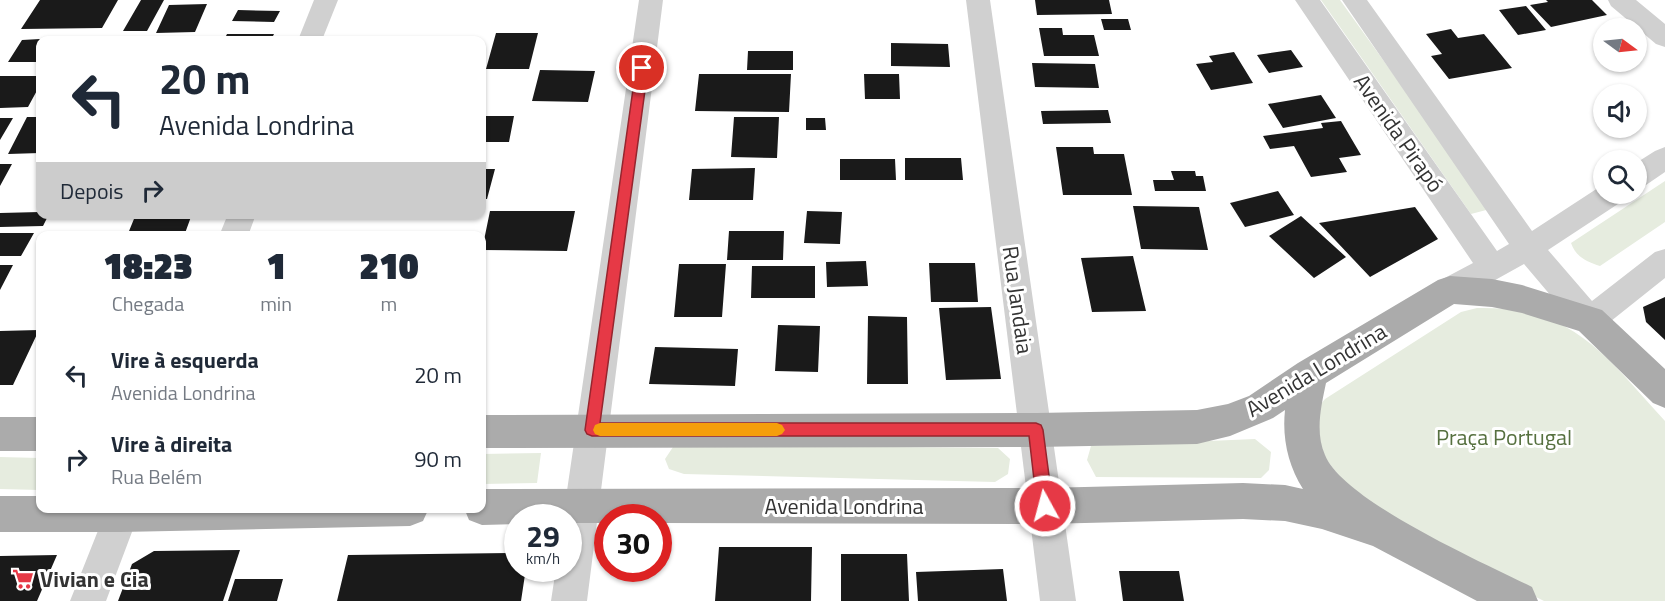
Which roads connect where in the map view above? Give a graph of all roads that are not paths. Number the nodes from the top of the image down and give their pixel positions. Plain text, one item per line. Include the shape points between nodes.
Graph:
1 (326, 0) edge
2 (651, 0) edge
3 (978, 0) edge
4 (1307, 0) edge
5 (1354, 0) edge
6 (1620, 0) edge
7 (312, 36) edge
8 (1665, 38) edge
9 (1665, 158) edge
10 (1647, 170) edge
11 (1596, 204) edge
12 (1528, 248) junction
13 (1665, 261) edge
14 (1491, 266) junction
15 (1450, 290) junction
16 (1590, 320) junction
17 (1310, 374) junction
18 (1665, 392) edge
19 (592, 430) junction
20 (1036, 430) junction
21 (486, 431) edge
22 (0, 434) edge
23 (36, 434) edge
24 (581, 504) edge
25 (582, 505) edge
26 (1045, 506) junction
27 (486, 507) edge
28 (504, 507) edge
29 (41, 513) edge
30 (121, 513) edge
31 (0, 514) edge
32 (1382, 530) junction
33 (571, 582) edge
34 (88, 601) edge
35 (569, 601) edge
36 (1058, 601) edge
37 (1518, 601) edge

1 - 7 street
2 - 19 street
3 - 20 street, Rua Jandaia
4 - 14 street, Avenida Pirapó
5 - 12 street, Avenida Pirapó
6 - 8 street
9 - 10 street
11 - 12 street, Avenida Londrina
12 - 14 street, Avenida Londrina
12 - 16 street, Avenida Pirapó
13 - 16 street
14 - 15 street, Avenida Londrina
15 - 16 main road via 1522,299
15 - 17 main road, Avenida Londrina
16 - 18 main road
17 - 20 main road, Avenida Londrina via 1261,407 1230,420 1197,427
17 - 32 main road via 1302,439 1315,475 1342,502
19 - 20 main road, Avenida Londrina
19 - 21 main road, Avenida Londrina
19 - 24 street
20 - 26 street, Rua Jandaia
22 - 23 main road
25 - 26 main road, Avenida Londrina
26 - 32 main road, Avenida Londrina via 1285,503
26 - 36 street, Rua Jandaia
27 - 28 main road, Avenida Londrina
29 - 31 main road
30 - 34 street
32 - 37 main road
33 - 35 street

